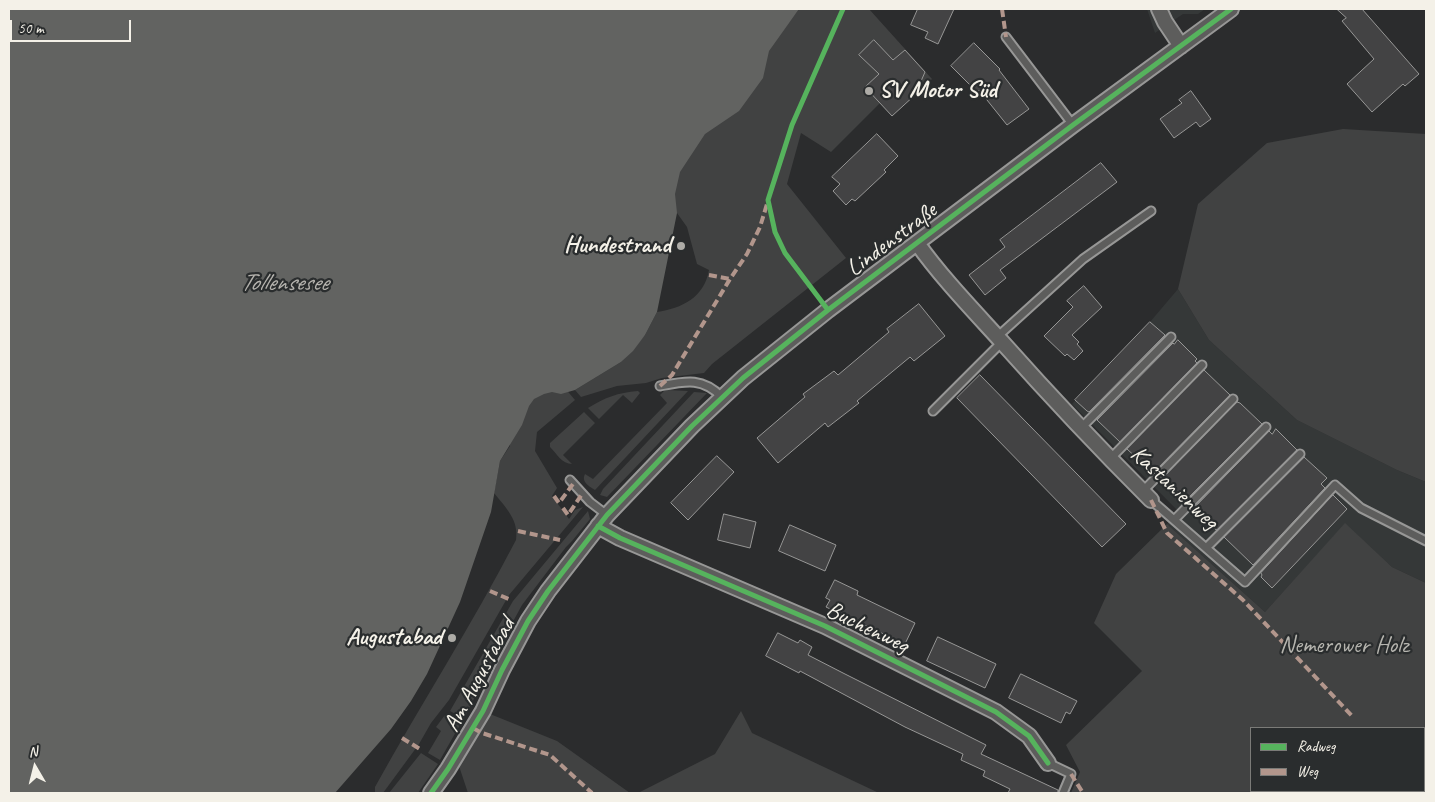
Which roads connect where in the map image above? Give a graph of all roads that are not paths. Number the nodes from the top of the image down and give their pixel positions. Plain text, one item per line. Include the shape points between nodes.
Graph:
1 (1159, 9) edge
2 (1231, 9) edge
3 (1006, 37) dead end
4 (1180, 46) junction
5 (1073, 125) junction
6 (1151, 211) dead end
7 (917, 243) junction
8 (1170, 337) dead end
9 (999, 339) junction
10 (1202, 366) dead end
11 (660, 386) dead end
12 (722, 397) junction
13 (1233, 398) dead end
14 (933, 411) dead end
15 (1266, 427) dead end
16 (1080, 428) junction
17 (1300, 454) dead end
18 (1110, 459) junction
19 (570, 480) dead end
20 (1147, 496) junction
21 (602, 520) junction
22 (1174, 520) junction
23 (1426, 542) edge
24 (1206, 548) junction
25 (1048, 763) joint
26 (431, 793) edge
27 (1063, 793) edge

1 - 4 street
2 - 4 street, Lindenstraße
3 - 5 lane
4 - 5 street, Lindenstraße
5 - 7 street, Lindenstraße
6 - 9 lane via 1083,259
7 - 9 street, Kastanienweg
7 - 12 street, Lindenstraße via 828,310
8 - 16 lane
9 - 14 lane
9 - 16 street, Kastanienweg
10 - 18 lane
11 - 12 lane via 700,382
12 - 21 street, Lindenstraße
13 - 20 lane
15 - 22 lane
16 - 18 street, Kastanienweg
17 - 24 lane
18 - 20 street, Kastanienweg
19 - 21 lane
20 - 22 lane, Kastanienweg
21 - 25 street, Buchenweg via 620,538 825,626 996,712 1029,736
21 - 26 street, Am Augustabad via 528,621 484,711
22 - 24 lane, Kastanienweg
23 - 24 lane, Kastanienweg via 1361,508 1335,485 1244,582
25 - 27 lane, Buchenweg via 1072,774

